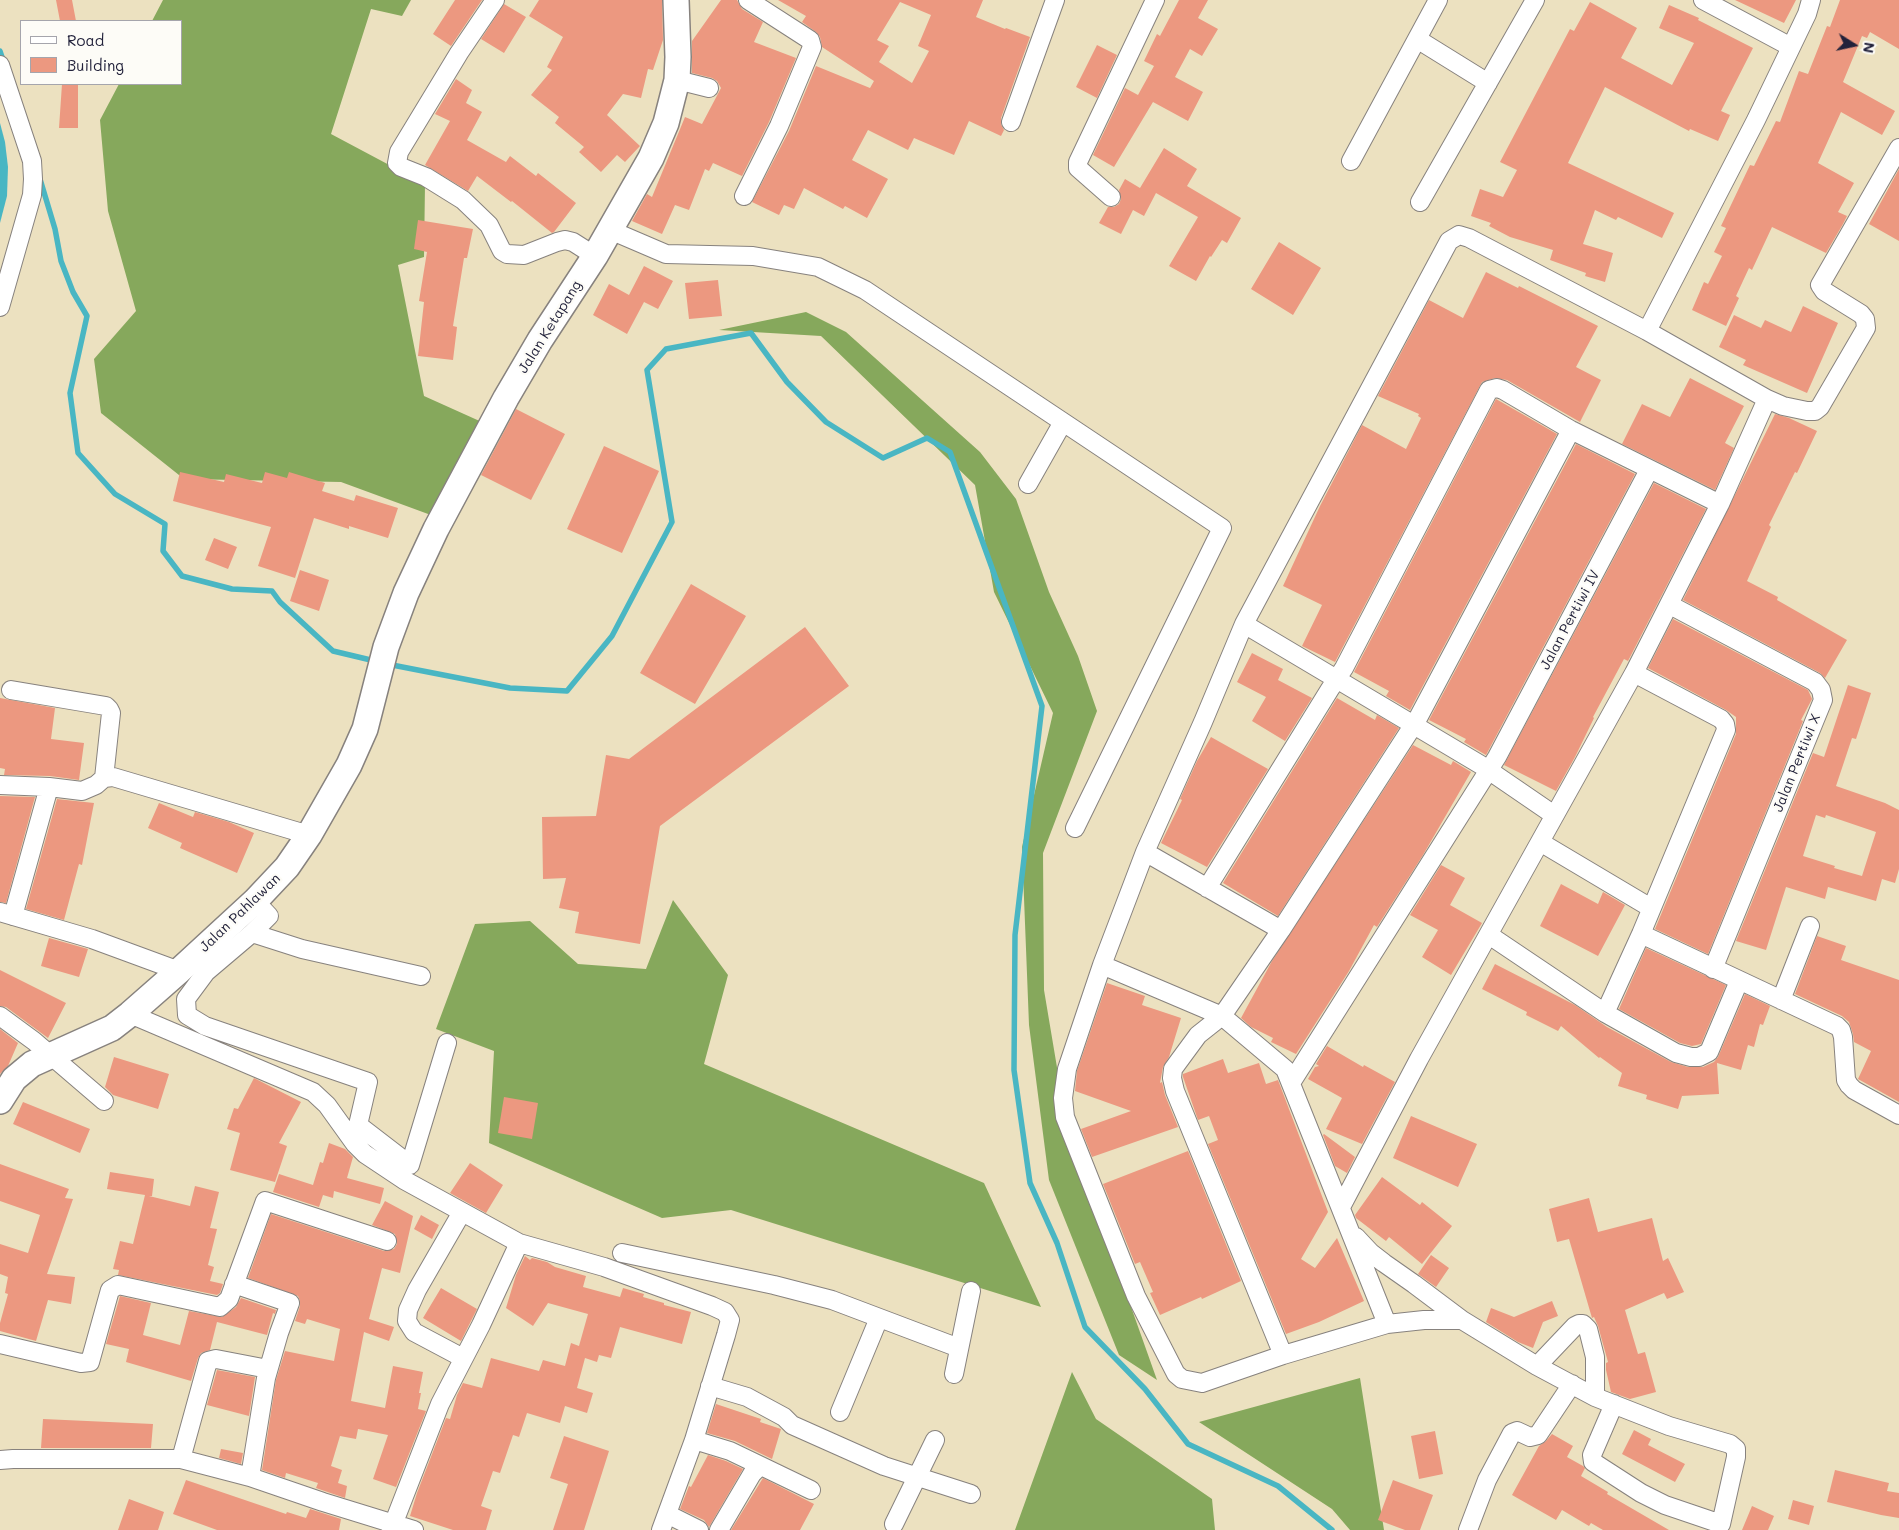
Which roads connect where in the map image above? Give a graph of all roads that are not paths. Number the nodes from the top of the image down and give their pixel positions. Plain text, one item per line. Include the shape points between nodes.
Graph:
1 (495, 0) edge
2 (676, 0) edge
3 (748, 0) edge
4 (1055, 0) edge
5 (1155, 0) edge
6 (1438, 0) edge
7 (1535, 0) edge
8 (1703, 0) edge
9 (1811, 0) edge
10 (1417, 39) junction
11 (1791, 47) junction
12 (0, 65) edge
13 (676, 80) junction
14 (1488, 83) junction
15 (709, 88) dead end
16 (1011, 122) dead end
17 (1899, 148) edge
18 (1351, 161) dead end
19 (744, 196) dead end
20 (1111, 197) dead end
21 (1420, 202) dead end
22 (610, 230) junction
23 (595, 256) junction
24 (0, 307) edge
25 (1647, 332) junction
26 (1767, 399) junction
27 (1063, 422) junction
28 (1571, 430) junction
29 (1649, 470) junction
30 (1028, 484) dead end
31 (1720, 504) junction
32 (1670, 604) junction
33 (1244, 624) junction
34 (386, 647) joint
35 (1634, 673) junction
36 (1336, 679) junction
37 (11, 690) dead end
38 (1414, 725) junction
39 (1488, 769) junction
40 (104, 778) junction
41 (0, 785) edge
42 (49, 787) junction
43 (1554, 815) junction
44 (1075, 828) dead end
45 (309, 835) junction
46 (1540, 842) junction
47 (1144, 852) junction
48 (1207, 888) junction
49 (256, 901) junction
50 (1651, 908) junction
51 (6, 914) edge
52 (1810, 926) dead end
53 (1281, 930) junction
54 (252, 933) junction
55 (1641, 934) junction
56 (1489, 935) junction
57 (1102, 965) junction
58 (1713, 968) junction
59 (179, 971) junction
60 (421, 976) dead end
61 (1739, 982) junction
62 (1781, 1000) junction
63 (1605, 1013) junction
64 (130, 1014) junction
65 (0, 1016) edge
66 (1222, 1016) junction
67 (446, 1043) dead end
68 (51, 1055) junction
69 (1291, 1084) junction
70 (0, 1101) edge
71 (104, 1101) dead end
72 (1899, 1115) edge
73 (1341, 1207) junction
74 (462, 1212) junction
75 (1350, 1231) junction
76 (387, 1241) dead end
77 (520, 1243) junction
78 (630, 1277) junction
79 (234, 1284) junction
80 (971, 1291) dead end
81 (879, 1318) junction
82 (1462, 1320) junction
83 (1387, 1324) junction
84 (0, 1344) edge
85 (959, 1348) junction
86 (1283, 1355) junction
87 (463, 1358) junction
88 (1537, 1366) junction
89 (268, 1369) junction
90 (954, 1374) dead end
91 (1572, 1384) junction
92 (710, 1386) junction
93 (1595, 1396) junction
94 (1614, 1404) junction
95 (840, 1412) dead end
96 (694, 1440) junction
97 (935, 1440) dead end
98 (181, 1458) junction
99 (0, 1460) edge
100 (760, 1466) junction
101 (917, 1476) junction
102 (250, 1477) junction
103 (812, 1490) dead end
104 (972, 1494) dead end
105 (664, 1522) edge
106 (894, 1524) dead end
107 (393, 1527) edge
108 (414, 1530) edge
109 (700, 1530) edge
110 (719, 1530) edge
111 (1468, 1530) edge

1 - 23 street via 398,152 397,163 463,200 489,225 502,251 507,254 524,255 565,240
2 - 13 street, Jalan Ketapang
3 - 19 street via 810,40 812,47 779,126
4 - 16 street
5 - 20 street via 1078,162 1078,168
6 - 10 street
7 - 14 street
8 - 11 street
9 - 11 street
10 - 14 street
10 - 18 street
11 - 25 street
12 - 24 street via 32,161 33,179 32,195
13 - 15 street
13 - 22 street, Jalan Ketapang via 666,123 651,158
14 - 21 street
17 - 26 street via 1820,285 1824,291 1861,314 1866,328 1820,408 1806,411
22 - 23 street, Jalan Ketapang
22 - 27 street via 666,254 753,256 818,267 864,290
23 - 34 street, Jalan Ketapang via 540,340 462,478 406,593
25 - 26 street
25 - 33 street via 1469,238 1459,236 1448,241
26 - 31 street
27 - 30 street
27 - 44 street via 1222,528
28 - 29 street
28 - 36 street via 1503,390 1489,390
28 - 38 street
29 - 31 street
29 - 39 street, Jalan Pertiwi IV
31 - 32 street
32 - 35 street
32 - 58 street, Jalan Pertiwi X via 1816,682 1823,700
33 - 36 street
33 - 47 street
34 - 45 street, Jalan Pahlawan via 365,729 349,765
35 - 43 street
35 - 50 street via 1721,719 1726,730
36 - 38 street
36 - 48 street
37 - 40 street via 109,708
38 - 39 street
38 - 53 street
39 - 43 street
39 - 69 street, Jalan Pertiwi IV
40 - 42 street via 82,792
40 - 45 street via 114,777
41 - 42 street
42 - 51 street
43 - 46 street
45 - 49 street, Jalan Pahlawan via 287,867
46 - 50 street
46 - 56 street
47 - 48 street
47 - 57 street
48 - 53 street
49 - 54 street via 268,916
49 - 59 street, Jalan Pahlawan
50 - 55 street
51 - 59 street via 92,939
52 - 62 street
53 - 66 street
54 - 60 street via 302,949
54 - 67 street via 206,972 186,999 187,1015 205,1026 368,1082 358,1126 410,1165
55 - 58 street
55 - 63 street
56 - 63 street
56 - 73 street
57 - 66 street
57 - 86 street via 1067,1069 1063,1098 1065,1117 1136,1296 1176,1374 1182,1379 1202,1383
58 - 61 street
59 - 64 street, Jalan Pahlawan
61 - 62 street
61 - 63 street via 1709,1052 1698,1057 1676,1053
62 - 72 street via 1841,1030 1849,1085
64 - 68 street, Jalan Pahlawan via 112,1028
64 - 74 street via 313,1092 365,1154
65 - 68 street
66 - 69 street via 1285,1069
66 - 86 street via 1198,1035 1173,1069 1172,1078
68 - 70 street, Jalan Pahlawan via 22,1071
68 - 71 street
69 - 73 street
73 - 75 street
74 - 77 street
74 - 87 street via 417,1290 407,1321 414,1332
75 - 82 street via 1371,1253
75 - 83 street
76 - 79 street via 265,1201
77 - 78 street
77 - 87 street
78 - 81 street via 631,1254 774,1285 832,1300
78 - 92 street via 725,1312 730,1320
79 - 84 street via 229,1299 217,1307 114,1286 110,1290 92,1359 88,1363
79 - 89 street via 290,1302
80 - 85 street
81 - 85 street
81 - 95 street
82 - 83 street
82 - 88 street
83 - 86 street
85 - 90 street
87 - 107 street via 440,1404
88 - 91 street
88 - 93 street via 1575,1326 1583,1324 1588,1329 1595,1357
89 - 98 street via 216,1359 208,1361
89 - 102 street
91 - 93 street
91 - 111 street via 1538,1435 1530,1437 1517,1431 1512,1433 1487,1480
92 - 96 street
92 - 101 street via 746,1397 784,1417 792,1425 884,1466
93 - 94 street
94 - 94 street via 1669,1426 1730,1444 1736,1449 1721,1524 1664,1506 1593,1462 1592,1455
96 - 100 street via 730,1451
96 - 105 street
97 - 101 street
98 - 99 street
98 - 102 street
100 - 103 street
100 - 110 street
101 - 104 street
101 - 106 street
102 - 107 street
105 - 109 street
107 - 108 street

